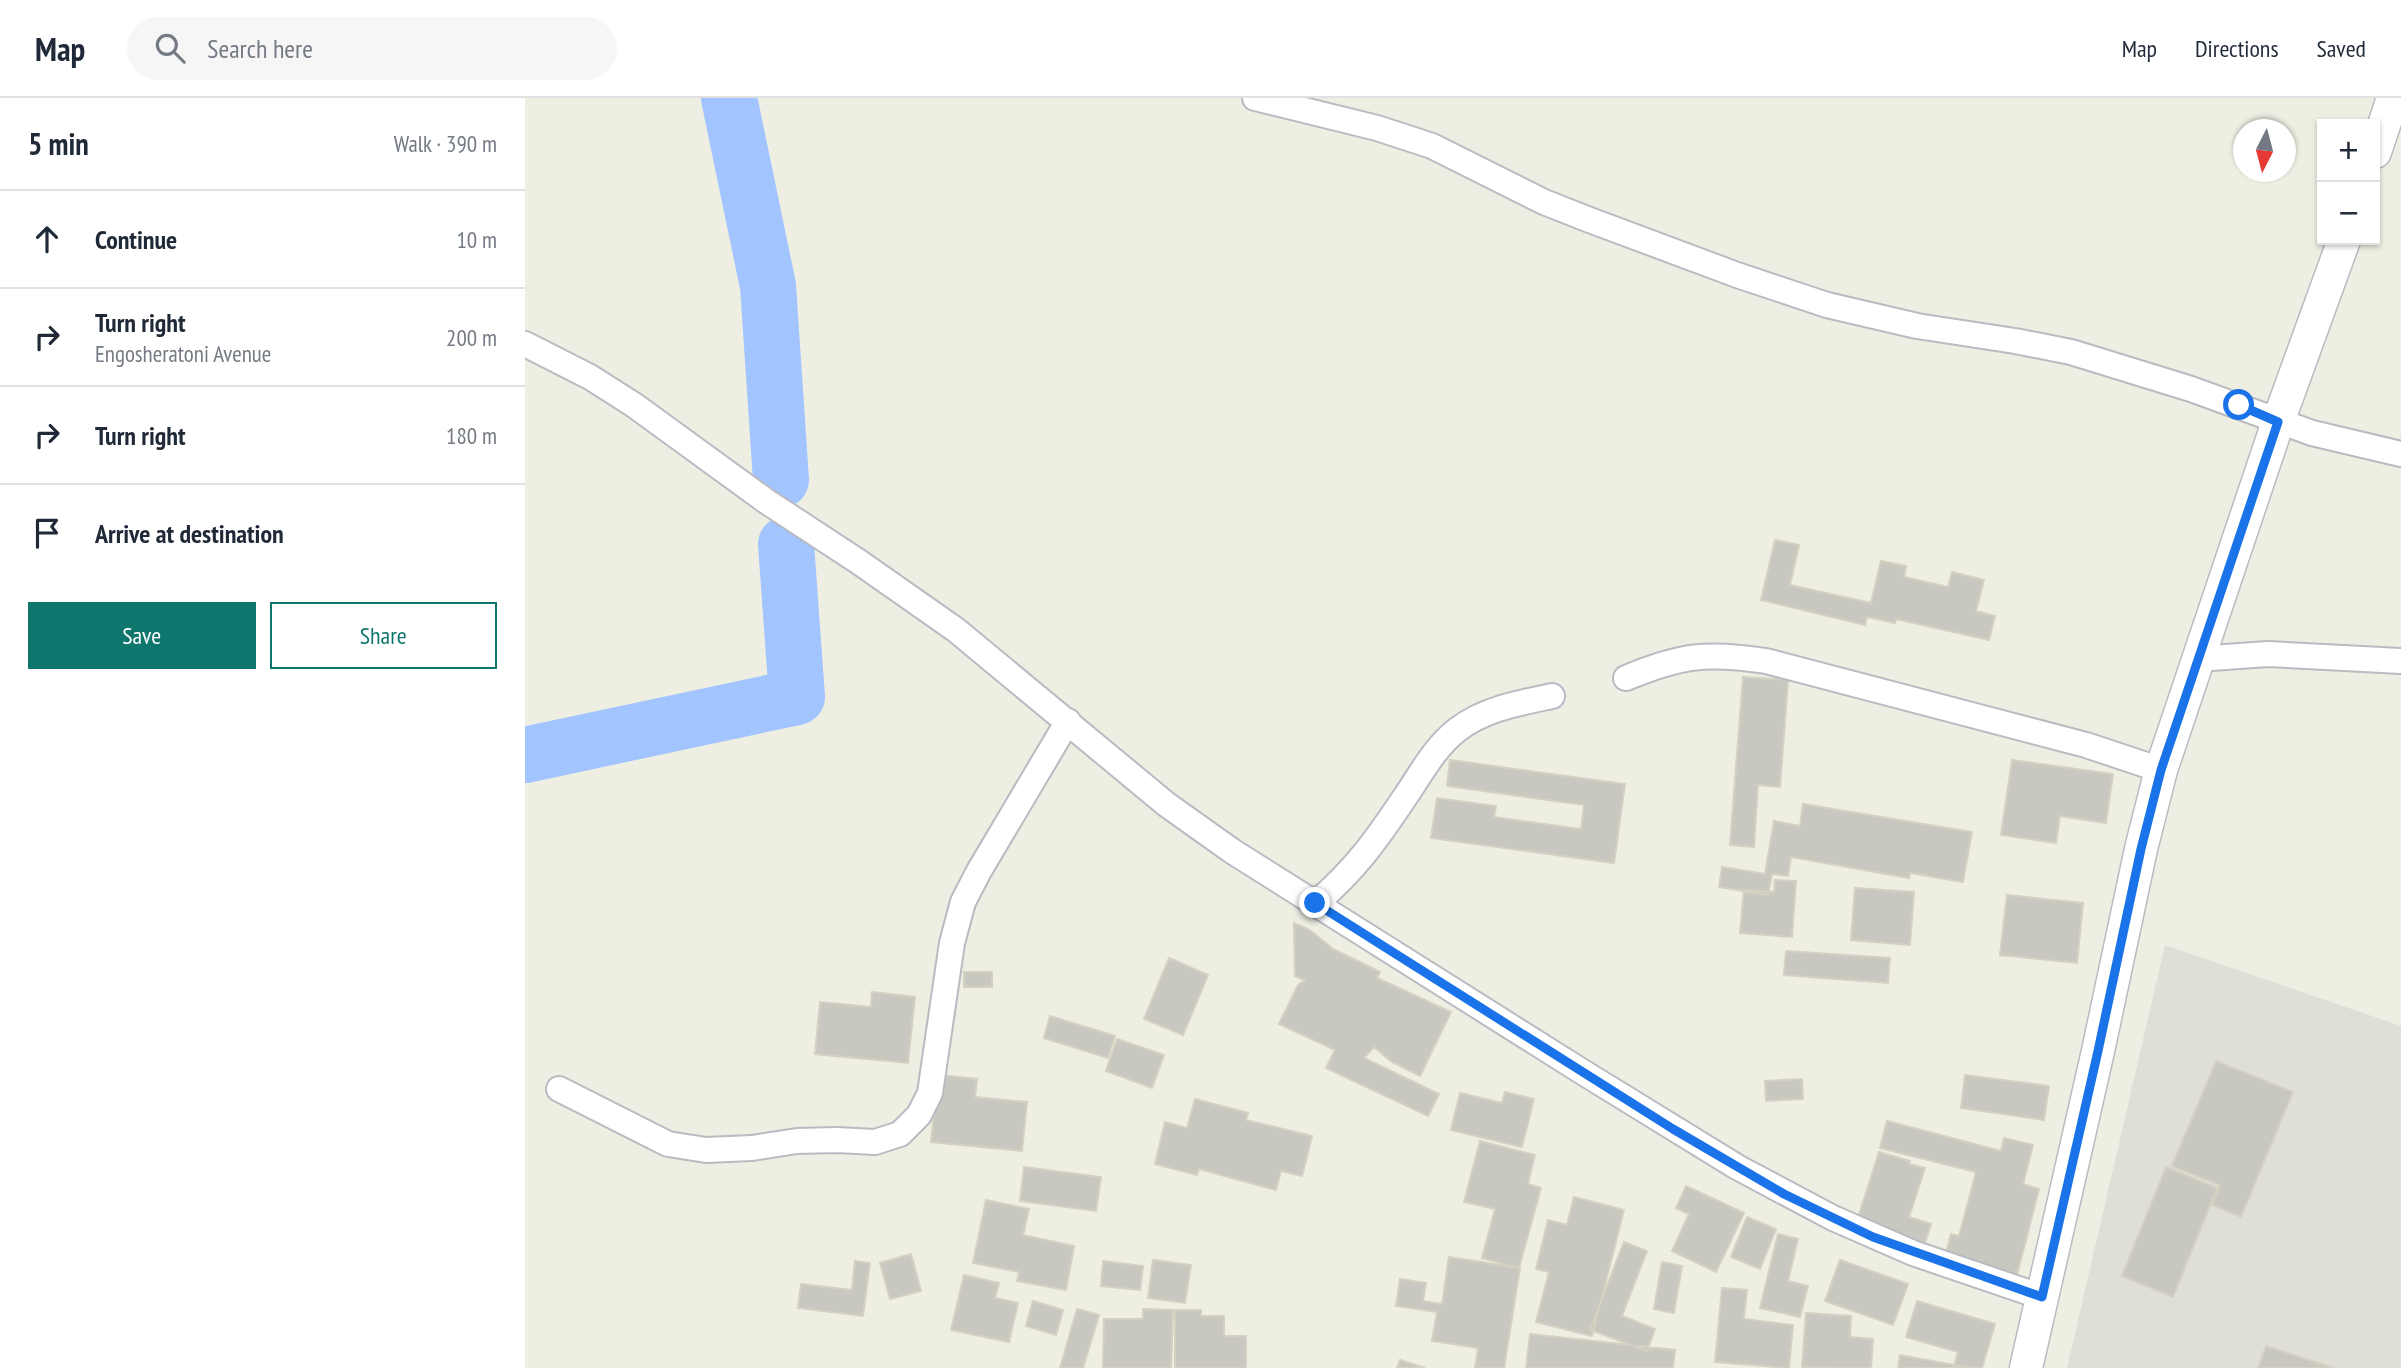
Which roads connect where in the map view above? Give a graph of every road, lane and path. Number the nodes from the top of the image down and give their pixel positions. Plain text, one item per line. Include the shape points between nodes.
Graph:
1 (1255, 98) edge
2 (2393, 98) edge
3 (2380, 137) edge
4 (2342, 245) edge
5 (525, 344) edge
6 (2278, 422) junction
7 (2401, 454) edge
8 (2197, 659) junction
9 (2401, 661) edge
10 (1626, 678) dead end
11 (1552, 696) dead end
12 (1068, 721) junction
13 (2161, 770) junction
14 (1315, 903) junction
15 (559, 1090) dead end
16 (2042, 1297) junction
17 (2026, 1368) edge

1 - 6 street via 1432,146 1554,206 1827,305 1917,326 2071,352 2192,389
2 - 3 street
4 - 6 street
5 - 12 street via 634,405 956,630
6 - 7 street
6 - 8 street
8 - 9 street via 2269,654
8 - 13 street
10 - 13 street via 1690,657 1719,655 1766,661 2086,745
11 - 14 street via 1486,713 1457,730 1434,753 1368,852
12 - 14 street via 1166,804
12 - 15 street via 963,902 952,943 930,1093 919,1115 900,1134 874,1142 797,1141 706,1150 668,1144
13 - 16 street
14 - 16 street via 1784,1194 1873,1237
16 - 17 street

